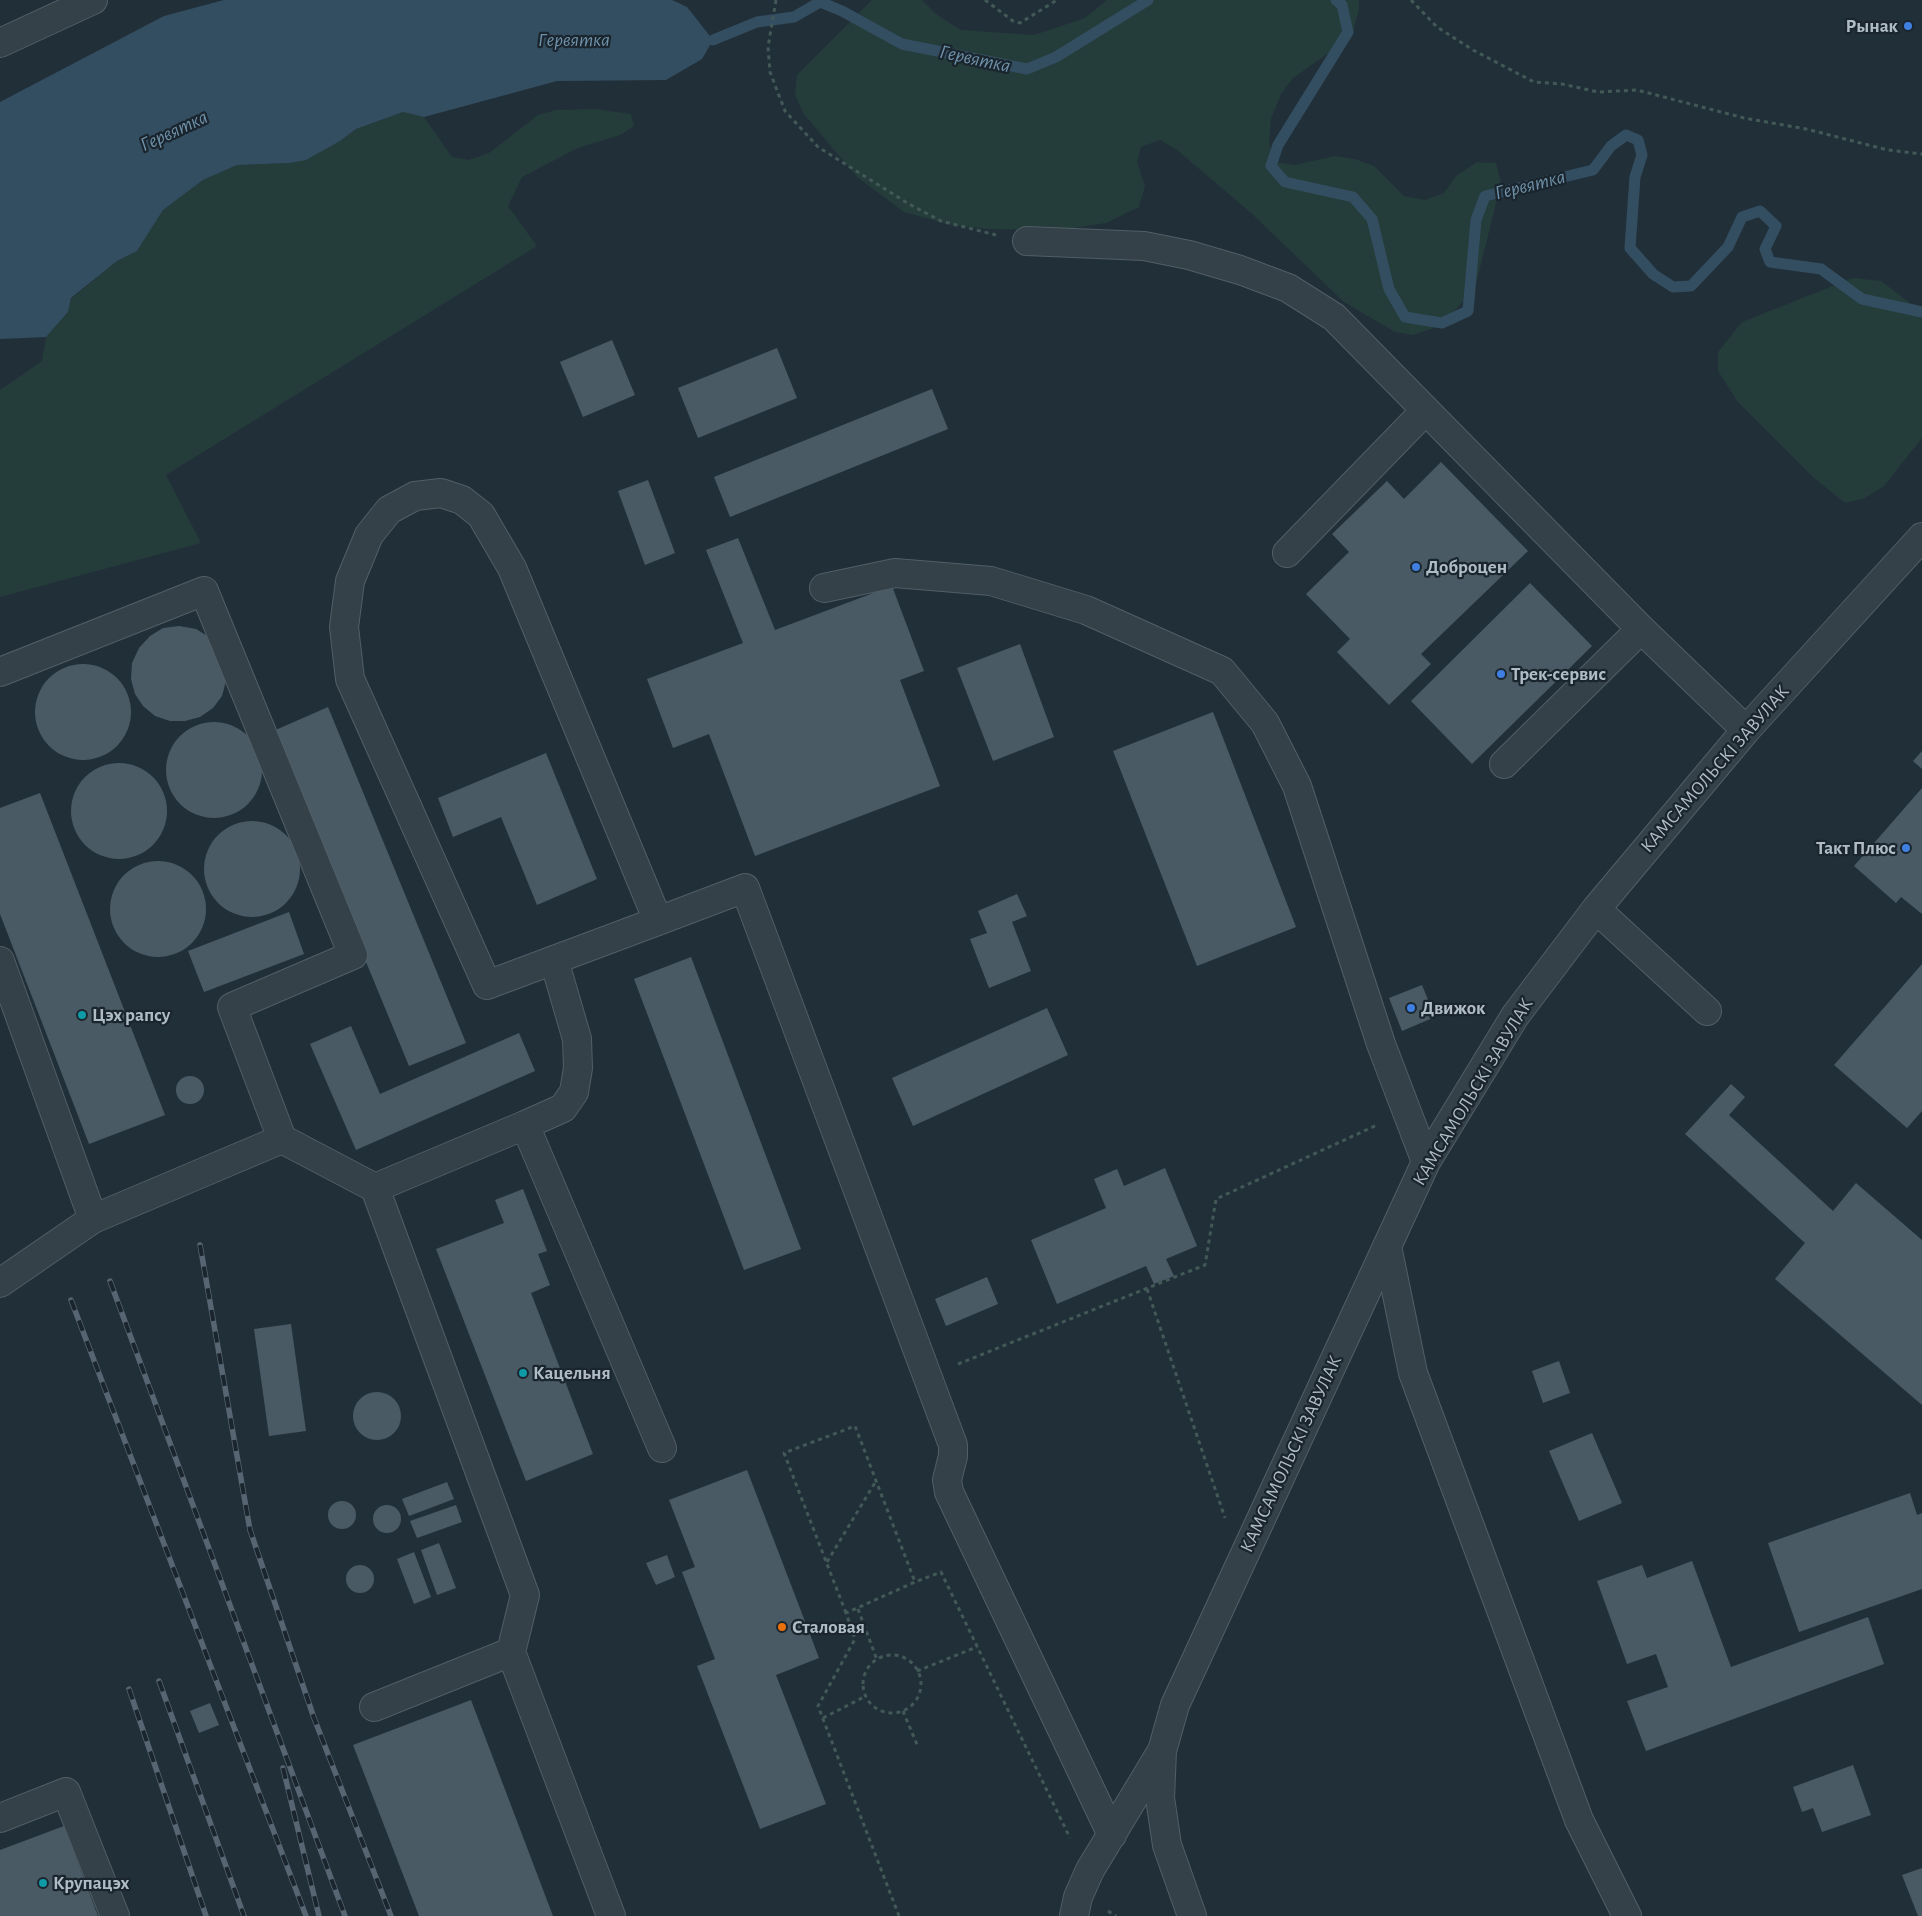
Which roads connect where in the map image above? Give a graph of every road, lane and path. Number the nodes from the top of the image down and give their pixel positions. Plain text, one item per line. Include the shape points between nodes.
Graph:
1 (93, 0) edge
2 (776, 0) edge
3 (985, 0) edge
4 (1057, 0) edge
5 (1411, 0) edge
6 (0, 43) edge
7 (1922, 154) edge
8 (1027, 241) joint
9 (1425, 411) junction
10 (1922, 537) edge
11 (1287, 553) dead end
12 (824, 588) dead end
13 (1641, 629) junction
14 (0, 672) edge
15 (1746, 730) junction
16 (1504, 764) dead end
17 (1596, 909) junction
18 (658, 922) junction
19 (554, 960) junction
20 (0, 961) edge
21 (1707, 1011) dead end
22 (1407, 1112) junction
23 (525, 1125) junction
24 (282, 1139) junction
25 (1426, 1162) junction
26 (375, 1188) junction
27 (93, 1218) junction
28 (1387, 1246) junction
29 (0, 1283) edge
30 (1147, 1289) junction
31 (927, 1376) junction
32 (662, 1448) dead end
33 (876, 1481) junction
34 (827, 1563) junction
35 (1240, 1564) junction
36 (915, 1582) junction
37 (858, 1608) junction
38 (846, 1613) junction
39 (977, 1648) junction
40 (511, 1652) junction
41 (877, 1660) junction
42 (917, 1671) junction
43 (866, 1696) junction
44 (374, 1707) dead end
45 (903, 1710) junction
46 (823, 1718) junction
47 (918, 1747) dead end
48 (1162, 1750) junction
49 (0, 1818) edge
50 (1112, 1835) junction
51 (1088, 1876) junction
52 (115, 1916) edge
53 (611, 1916) edge
54 (899, 1916) edge
55 (1074, 1916) edge
56 (1116, 1916) edge
57 (1192, 1916) edge
58 (1627, 1916) edge

1 - 6 street
2 - 8 path via 768,47 770,72 785,111 818,148 941,221 976,232
3 - 4 path via 1020,23
5 - 7 path via 1438,27 1473,50 1534,82 1598,92 1637,90 1744,118 1806,129 1888,150
8 - 9 street via 1144,246 1190,255 1288,288 1334,317
9 - 11 street
9 - 13 street
10 - 15 street, КАМСАМОЛЬСКІ ЗАВУЛАК
12 - 22 street via 896,573 991,581 1086,610 1222,672 1265,723 1297,786
13 - 15 street
13 - 16 street
14 - 24 street via 204,591 353,954 232,1007
15 - 17 street, КАМСАМОЛЬСКІ ЗАВУЛАК
17 - 21 street
17 - 25 street, КАМСАМОЛЬСКІ ЗАВУЛАК via 1515,1016
18 - 19 street
18 - 19 street via 512,568 481,515 462,500 441,493 415,496 390,510 369,535 350,581 344,627 350,679 487,985
18 - 31 street via 745,888
19 - 23 street via 577,1039 578,1068 574,1092 563,1108
20 - 27 street
22 - 25 street
22 - 30 path via 1216,1198 1206,1265
23 - 26 street
23 - 32 street
24 - 26 street
24 - 27 street
25 - 28 street, КАМСАМОЛЬСКІ ЗАВУЛАК
26 - 40 street via 525,1595
27 - 29 street
28 - 35 street, КАМСАМОЛЬСКІ ЗАВУЛАК
28 - 58 street via 1413,1373 1579,1820
30 - 31 path
30 - 35 path
31 - 50 street via 953,1445 947,1480 949,1492
33 - 34 path
33 - 34 path via 855,1426 784,1453
33 - 36 path
34 - 38 path
35 - 48 street, КАМСАМОЛЬСКІ ЗАВУЛАК via 1176,1705
36 - 37 path
36 - 39 path via 941,1572
37 - 38 path
37 - 41 path
38 - 46 path via 855,1639 818,1706
39 - 42 path
39 - 51 path
40 - 44 street
40 - 53 street
41 - 42 path via 895,1655 912,1663
41 - 43 path via 865,1674
42 - 45 path via 920,1689 911,1706
43 - 45 path via 884,1712
43 - 46 path
45 - 47 path
46 - 54 path
48 - 50 street
48 - 57 street, КАМСАМОЛЬСКІ ЗАВУЛАК via 1160,1798 1167,1845
49 - 52 street via 66,1792
50 - 51 street
51 - 55 street via 1078,1897
51 - 56 path via 1104,1909

